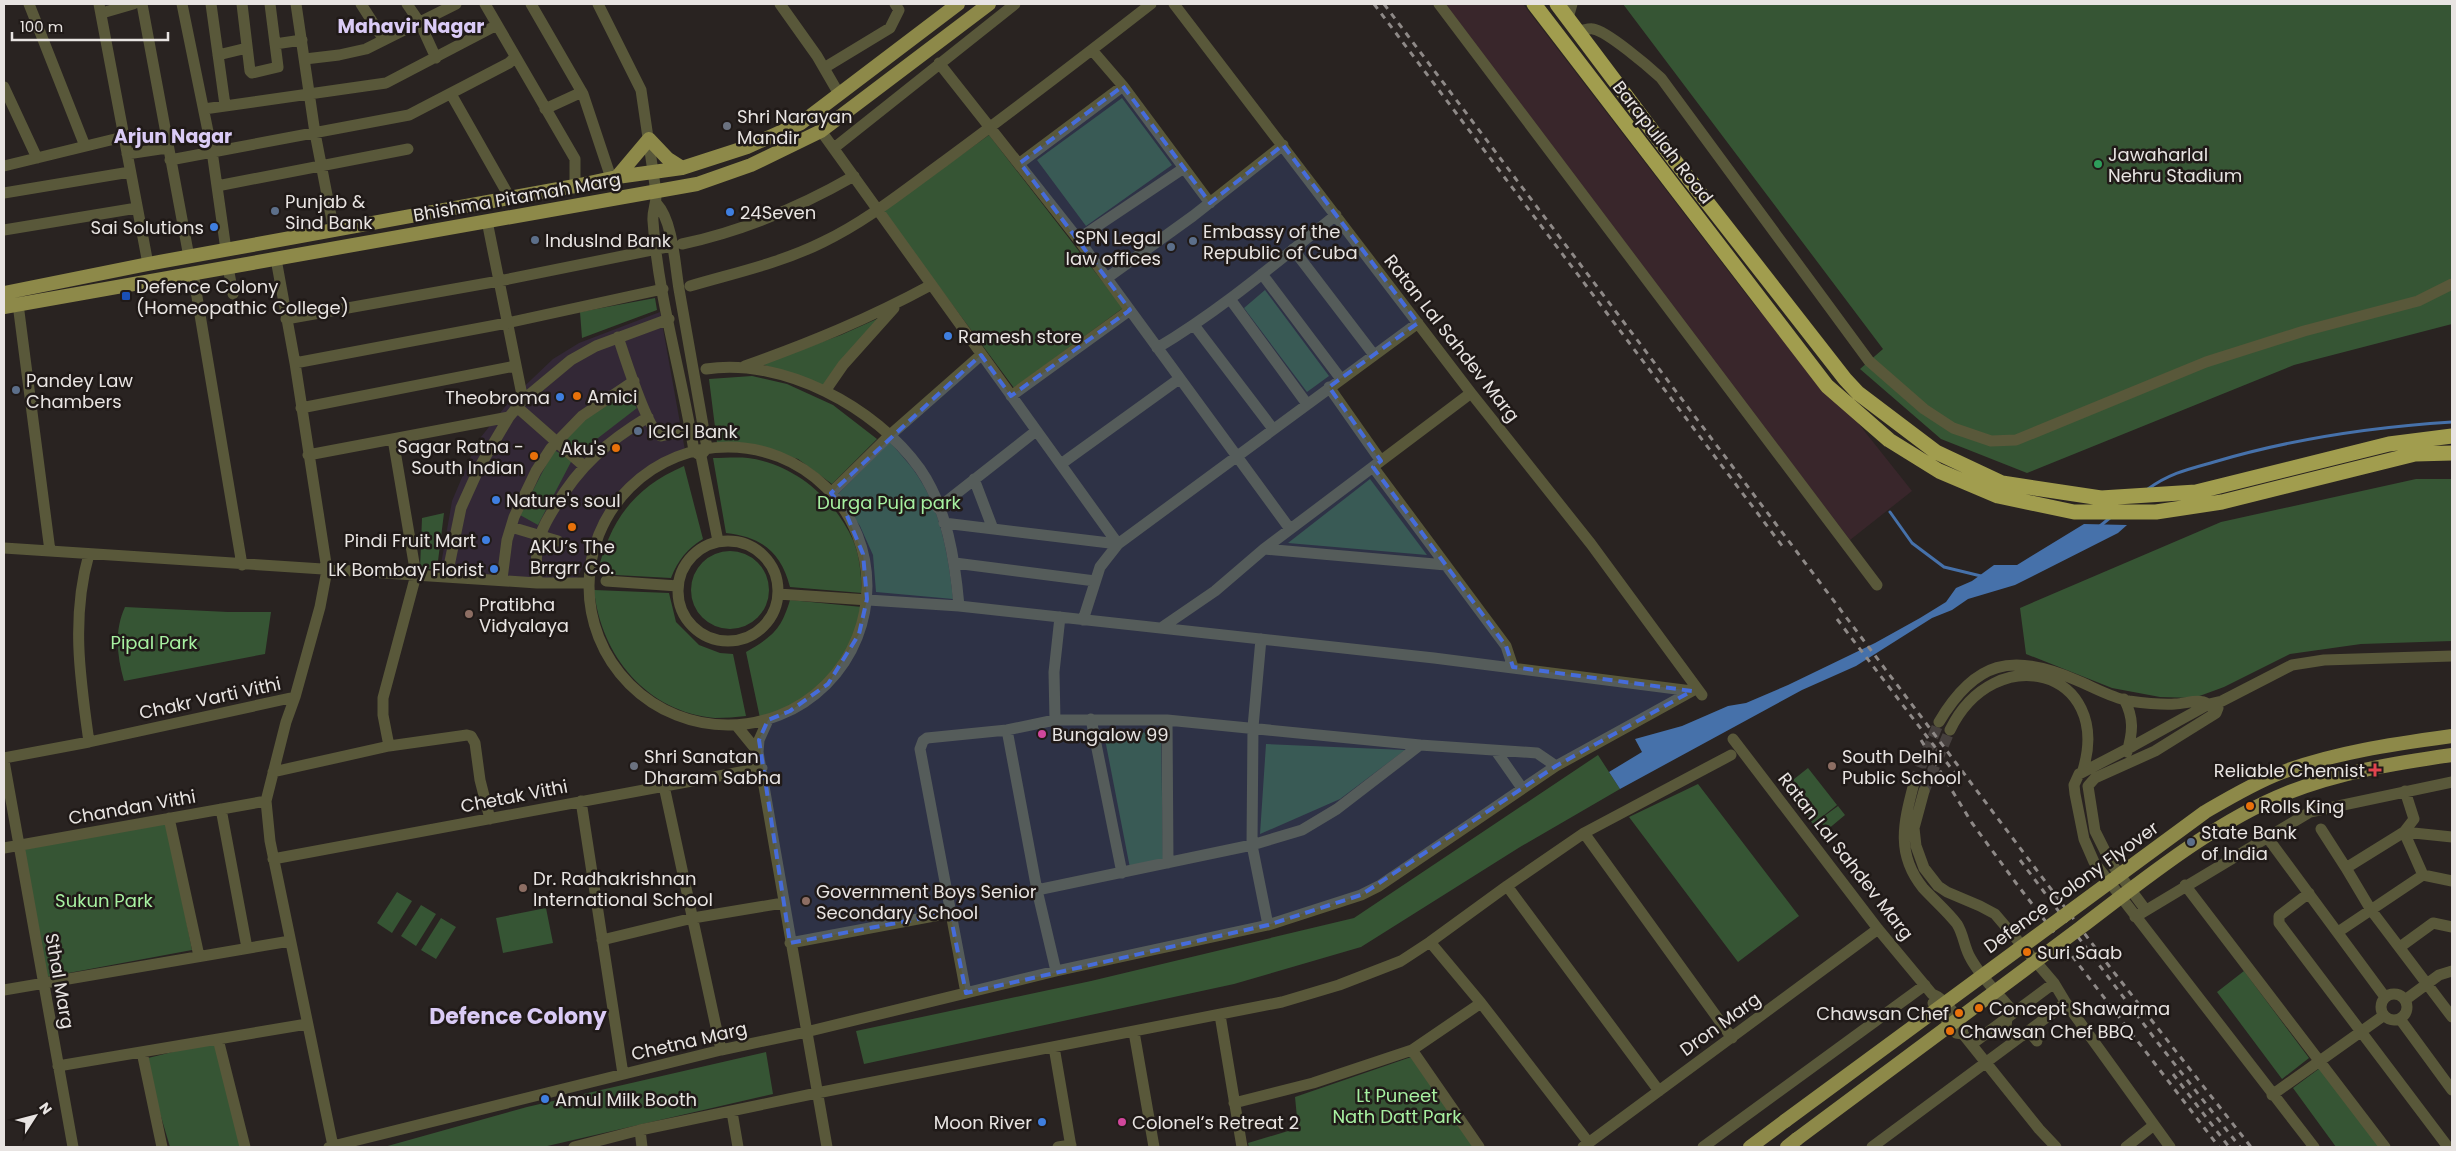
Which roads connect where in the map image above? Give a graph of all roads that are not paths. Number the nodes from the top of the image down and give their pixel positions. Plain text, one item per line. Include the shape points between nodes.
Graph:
1 (29, 4) edge
2 (133, 4) edge
3 (142, 4) edge
4 (182, 4) edge
5 (211, 4) edge
6 (242, 4) edge
7 (270, 4) edge
8 (296, 4) edge
9 (361, 4) edge
10 (408, 4) edge
11 (456, 4) edge
12 (485, 4) edge
13 (531, 4) edge
14 (598, 4) edge
15 (780, 4) edge
16 (895, 4) edge
17 (958, 4) edge
18 (989, 4) edge
19 (1015, 4) edge
20 (1151, 4) edge
21 (1174, 4) edge
22 (1439, 4) edge
23 (1534, 4) edge
24 (1557, 4) edge
25 (101, 8) edge
26 (1570, 11) edge
27 (420, 23) junction
28 (497, 25) junction
29 (1578, 31) junction
30 (302, 40) junction
31 (384, 40) junction
32 (275, 44) junction
33 (247, 48) junction
34 (1092, 50) junction
35 (218, 55) junction
36 (515, 57) junction
37 (436, 58) junction
38 (305, 59) junction
39 (939, 63) junction
40 (824, 68) junction
41 (1123, 86) junction
42 (4, 87) edge
43 (843, 90) junction
44 (582, 92) junction
45 (309, 93) junction
46 (451, 94) junction
47 (225, 105) junction
48 (204, 109) junction
49 (545, 110) junction
50 (990, 128) junction
51 (821, 131) junction
52 (315, 133) junction
53 (124, 137) junction
54 (648, 139) junction
55 (1283, 145) junction
56 (85, 146) junction
57 (167, 148) junction
58 (834, 148) junction
59 (408, 149) dead end
60 (212, 151) junction
61 (127, 154) junction
62 (37, 158) junction
63 (170, 160) junction
64 (1020, 163) junction
65 (4, 166) edge
66 (321, 166) junction
67 (682, 168) junction
68 (1184, 168) junction
69 (130, 172) junction
70 (654, 172) junction
71 (854, 176) junction
72 (614, 177) junction
73 (217, 186) junction
74 (575, 186) junction
75 (4, 193) edge
76 (510, 198) junction
77 (657, 198) junction
78 (1210, 203) junction
79 (137, 208) junction
80 (877, 210) junction
81 (1336, 215) junction
82 (487, 221) junction
83 (4, 230) edge
84 (334, 231) junction
85 (1078, 239) junction
86 (677, 245) junction
87 (656, 248) junction
88 (1293, 249) junction
89 (226, 250) junction
90 (189, 257) junction
91 (276, 258) junction
92 (148, 264) junction
93 (228, 267) junction
94 (193, 273) junction
95 (1262, 274) junction
96 (1107, 278) junction
97 (499, 281) junction
98 (2452, 284) edge
99 (931, 285) junction
100 (690, 286) dead end
101 (663, 289) junction
102 (4, 293) edge
103 (232, 294) dead end
104 (1230, 299) junction
105 (898, 303) junction
106 (11, 305) edge
107 (1130, 310) junction
108 (286, 319) junction
109 (669, 320) junction
110 (507, 323) junction
111 (1418, 323) junction
112 (1194, 325) junction
113 (618, 337) junction
114 (1157, 348) junction
115 (981, 355) junction
116 (1374, 355) junction
117 (1444, 356) junction
118 (1433, 361) dead end
119 (295, 362) junction
120 (515, 366) junction
121 (742, 367) junction
122 (706, 369) dead end
123 (1179, 379) junction
124 (1341, 379) junction
125 (634, 381) junction
126 (1329, 387) junction
127 (825, 391) junction
128 (1472, 393) junction
129 (1011, 396) junction
130 (520, 403) junction
131 (1307, 404) junction
132 (301, 408) junction
133 (509, 417) junction
134 (648, 417) junction
135 (691, 429) junction
136 (1273, 429) junction
137 (1036, 431) junction
138 (889, 436) junction
139 (2452, 436) edge
140 (393, 439) junction
141 (556, 441) junction
142 (701, 452) junction
143 (2452, 453) edge
144 (308, 455) junction
145 (1236, 456) junction
146 (1061, 464) junction
147 (1377, 464) junction
148 (584, 466) junction
149 (974, 479) junction
150 (832, 493) junction
151 (938, 508) junction
152 (944, 524) junction
153 (511, 527) junction
154 (993, 529) junction
155 (1290, 529) junction
156 (540, 536) junction
157 (558, 541) dead end
158 (718, 541) junction
159 (1118, 544) junction
160 (4, 548) edge
161 (1264, 549) junction
162 (50, 551) junction
163 (89, 554) junction
164 (955, 563) junction
165 (242, 565) junction
166 (1446, 565) junction
167 (327, 570) junction
168 (416, 575) junction
169 (446, 576) junction
170 (502, 579) junction
171 (606, 581) dead end
172 (1096, 581) junction
173 (537, 583) junction
174 (589, 583) junction
175 (1877, 585) dead end
176 (678, 586) junction
177 (778, 594) junction
178 (867, 599) junction
179 (959, 606) junction
180 (1060, 617) junction
181 (1083, 620) junction
182 (1161, 628) junction
183 (1261, 639) junction
184 (2452, 656) edge
185 (1513, 667) junction
186 (1696, 692) junction
187 (295, 697) junction
188 (2124, 699) junction
189 (2212, 708) junction
190 (1091, 719) junction
191 (768, 720) junction
192 (1055, 720) junction
193 (1167, 720) junction
194 (1939, 722) tunnel mouth
195 (736, 725) junction
196 (1253, 727) junction
197 (1007, 730) junction
198 (1950, 730) tunnel mouth
199 (2452, 736) edge
200 (1733, 739) dead end
201 (89, 742) junction
202 (1420, 745) junction
203 (388, 746) junction
204 (2128, 750) junction
205 (1496, 751) junction
206 (758, 752) junction
207 (1731, 755) dead end
208 (2452, 755) edge
209 (4, 759) edge
210 (1556, 766) junction
211 (2123, 766) junction
212 (762, 768) junction
213 (2083, 770) junction
214 (273, 772) junction
215 (2452, 782) edge
216 (1914, 783) tunnel mouth
217 (664, 786) junction
218 (1522, 788) junction
219 (1924, 791) tunnel mouth
220 (2405, 791) junction
221 (266, 801) junction
222 (581, 801) junction
223 (221, 809) junction
224 (169, 818) junction
225 (490, 818) junction
226 (2321, 829) dead end
227 (2404, 832) junction
228 (1584, 834) junction
229 (2267, 837) junction
230 (2452, 837) edge
231 (17, 845) junction
232 (1252, 845) junction
233 (4, 848) edge
234 (273, 859) junction
235 (1168, 863) junction
236 (2346, 868) junction
237 (1122, 873) junction
238 (2423, 875) junction
239 (2452, 881) edge
240 (2185, 885) junction
241 (1507, 886) junction
242 (1038, 890) junction
243 (2309, 893) junction
244 (783, 903) junction
245 (2145, 909) junction
246 (2371, 910) junction
247 (950, 913) junction
248 (2135, 917) junction
249 (693, 918) junction
250 (1268, 925) junction
251 (2452, 927) edge
252 (1878, 929) junction
253 (2338, 932) junction
254 (602, 940) junction
255 (290, 941) junction
256 (790, 942) junction
257 (1430, 942) junction
258 (2400, 947) junction
259 (247, 948) junction
260 (198, 956) junction
261 (1056, 970) junction
262 (2452, 971) edge
263 (42, 983) junction
264 (2054, 983) junction
265 (2428, 983) junction
266 (1929, 989) junction
267 (4, 990) edge
268 (966, 993) junction
269 (2386, 997) junction
270 (2405, 1000) junction
271 (1481, 1003) junction
272 (2068, 1005) junction
273 (2451, 1013) edge
274 (1220, 1014) junction
275 (2010, 1015) junction
276 (2383, 1016) junction
277 (2400, 1019) junction
278 (307, 1024) junction
279 (806, 1032) junction
280 (1134, 1032) junction
281 (2362, 1032) junction
282 (2026, 1033) junction
283 (1732, 1038) junction
284 (218, 1039) junction
285 (2037, 1041) dead end
286 (1972, 1044) junction
287 (1054, 1048) junction
288 (722, 1050) junction
289 (1412, 1050) junction
290 (142, 1052) junction
291 (1988, 1062) junction
292 (2320, 1062) junction
293 (58, 1066) junction
294 (623, 1074) junction
295 (2452, 1090) edge
296 (1659, 1091) junction
297 (817, 1093) junction
298 (2272, 1094) junction
299 (1234, 1103) junction
300 (732, 1112) junction
301 (2154, 1125) junction
302 (640, 1130) junction
303 (1586, 1145) edge
304 (1071, 1146) edge
305 (73, 1147) edge
306 (162, 1147) edge
307 (245, 1147) edge
308 (331, 1147) edge
309 (574, 1147) edge
310 (642, 1147) edge
311 (738, 1147) edge
312 (827, 1147) edge
313 (1058, 1147) edge
314 (1154, 1147) edge
315 (1242, 1147) edge
316 (1479, 1147) edge
317 (1703, 1147) edge
318 (1750, 1147) edge
319 (1787, 1147) edge
320 (1872, 1147) edge
321 (2056, 1147) edge
322 (2126, 1147) edge
323 (2170, 1147) edge
324 (2314, 1147) edge
325 (2386, 1147) edge
326 (2448, 1147) edge

1 - 56 street
2 - 25 street
3 - 57 street
4 - 48 street
5 - 35 street
6 - 33 street
7 - 32 street
8 - 30 street
9 - 31 street
10 - 27 street
11 - 27 street
12 - 28 street
13 - 44 street
14 - 54 street via 641,90
15 - 40 street
16 - 40 street via 899,10 890,28
17 - 43 main road, Bhishma Pitamah Marg
18 - 51 main road, Bhishma Pitamah Marg
19 - 39 street
20 - 34 street
21 - 55 street, Ratan Lal Sahdev Marg
22 - 175 street
23 - 143 highway, Barapullah Road via 1827,386 1888,440 1940,472 1998,496 2074,512 2156,512 2222,502 2415,454
24 - 26 highway, Barapullah Road
25 - 53 street
26 - 29 highway, Barapullah Road
27 - 31 street
27 - 37 street
28 - 36 street
28 - 37 street
29 - 98 street via 1593,29 1603,33 1661,78 1869,361 1924,410 1953,428 1991,442 2016,440 2206,362 2304,331 2418,301
29 - 139 highway, Barapullah Road via 1776,292 1858,393 1936,452 2002,483 2101,498 2196,492 2389,444
30 - 32 street
30 - 38 street
31 - 38 street via 359,52
32 - 33 street via 278,67 252,74
33 - 35 street
34 - 41 street
34 - 50 street
35 - 47 street
36 - 46 street
36 - 49 street
37 - 45 street via 386,83
38 - 45 street
39 - 50 street
39 - 58 street
40 - 43 street
41 - 64 street
41 - 68 street
42 - 62 street
43 - 67 main road, Bhishma Pitamah Marg via 801,123 747,147
44 - 49 street
44 - 72 street
45 - 47 street
45 - 52 street
46 - 52 street via 409,115
46 - 76 street
47 - 48 street
48 - 60 street
49 - 74 street via 575,159
50 - 64 street
50 - 80 street
51 - 58 street
51 - 77 main road, Bhishma Pitamah Marg via 751,165
52 - 60 street
52 - 66 street
53 - 56 street
53 - 61 street
54 - 67 main road
54 - 70 street
54 - 72 main road
55 - 78 street
55 - 81 street, Ratan Lal Sahdev Marg via 1308,187
56 - 62 street
57 - 61 street
57 - 63 street
58 - 71 street
59 - 66 street
60 - 63 street
60 - 73 street
61 - 69 street
62 - 65 street
63 - 90 street
64 - 85 street
66 - 73 street
66 - 84 street
67 - 70 main road, Bhishma Pitamah Marg
68 - 78 street
68 - 85 street
69 - 75 street
69 - 79 street
70 - 72 main road, Bhishma Pitamah Marg
70 - 77 street
71 - 80 street
71 - 86 street via 817,197 770,217
72 - 74 main road, Bhishma Pitamah Marg
73 - 89 street
74 - 76 main road, Bhishma Pitamah Marg
76 - 84 main road, Bhishma Pitamah Marg
77 - 82 main road, Bhishma Pitamah Marg
77 - 86 street
77 - 87 street via 653,212
78 - 96 street
79 - 83 street
79 - 92 street
80 - 99 street
80 - 100 street via 822,243
81 - 88 street
81 - 111 street, Ratan Lal Sahdev Marg
82 - 91 main road, Bhishma Pitamah Marg
82 - 97 street
84 - 89 main road, Bhishma Pitamah Marg
85 - 96 street
86 - 87 street
86 - 142 street
87 - 97 street
87 - 101 street
88 - 95 street
88 - 116 street
89 - 90 main road, Bhishma Pitamah Marg
90 - 92 main road, Bhishma Pitamah Marg
91 - 93 main road, Bhishma Pitamah Marg
91 - 108 street
92 - 102 main road, Bhishma Pitamah Marg
93 - 94 main road, Bhishma Pitamah Marg
93 - 103 street
94 - 106 main road, Bhishma Pitamah Marg
94 - 165 street
95 - 104 street
95 - 124 street
96 - 107 street
97 - 108 street
97 - 110 street
99 - 105 street
99 - 115 street
101 - 109 street
101 - 110 street
104 - 112 street
104 - 131 street
105 - 121 street via 818,340
105 - 127 street via 843,365
106 - 162 street
107 - 114 street
107 - 129 street
108 - 119 street
109 - 113 street
109 - 135 street
110 - 119 street
110 - 120 street
111 - 116 street
111 - 117 street, Ratan Lal Sahdev Marg
112 - 114 street
112 - 136 street
113 - 125 street
113 - 130 street via 571,360
114 - 123 street
115 - 129 street
115 - 138 street
116 - 124 street
117 - 118 street
117 - 128 street, Ratan Lal Sahdev Marg
119 - 132 street
120 - 130 street
120 - 132 street
121 - 122 street
121 - 127 street via 790,377
123 - 145 street
123 - 146 street
124 - 126 street
125 - 134 street
125 - 141 street via 589,412
126 - 131 street
126 - 147 street
127 - 138 street
128 - 147 street
128 - 186 street, Ratan Lal Sahdev Marg via 1591,544
129 - 137 street
130 - 133 street
130 - 141 street
131 - 136 street
132 - 144 street
133 - 140 street
133 - 169 street via 480,466 461,508
134 - 135 street via 658,435
134 - 148 street via 613,440
135 - 142 street
136 - 145 street
137 - 146 street
137 - 149 street
138 - 150 street
138 - 151 street via 920,470
140 - 144 street
140 - 168 street
141 - 148 street
141 - 153 street via 536,471
142 - 150 street via 746,448 774,455 801,468
142 - 158 street
142 - 174 street via 670,459 628,489 612,510 597,541
144 - 167 street
145 - 155 street
145 - 159 street
146 - 159 street
147 - 155 street
147 - 166 street
148 - 156 street via 560,498
149 - 151 street
149 - 154 street
150 - 178 street via 856,532 867,576
151 - 152 street
152 - 154 street
152 - 164 street
153 - 156 street
153 - 170 street
154 - 159 street
155 - 161 street
156 - 157 street
156 - 173 street via 536,556
158 - 176 street via 690,557
158 - 177 street via 738,541 757,549 771,564 777,578
159 - 172 street via 1100,567
160 - 162 street
161 - 166 street
161 - 182 street via 1215,590
162 - 163 street
163 - 165 street
163 - 201 street via 82,580 77,626 78,665
164 - 172 street
164 - 179 street
165 - 167 street
166 - 185 street via 1506,646
167 - 168 street
167 - 187 street, Chakr Varti Vithi via 318,616
168 - 169 street
168 - 203 street via 383,698
169 - 170 street
170 - 173 street
171 - 176 street
172 - 181 street
173 - 174 street
174 - 195 street via 598,633 608,656 623,677 641,694 670,712 710,724
176 - 177 street via 683,612 693,626 708,636 725,641 742,639 758,631 770,618
177 - 178 street
178 - 179 street
178 - 191 street via 855,645 828,684 804,703
179 - 180 street
180 - 181 street
180 - 192 street via 1054,672
181 - 182 street
182 - 183 street
183 - 185 street
183 - 196 street
184 - 189 street via 2292,664
185 - 186 street
186 - 210 street, Chetna Marg
187 - 201 street, Chakr Varti Vithi
187 - 214 street
188 - 189 street via 2175,704 2198,701
188 - 194 street via 2046,668 2006,666 1984,672 1973,680 1952,700
188 - 204 street via 2132,723
189 - 204 street
189 - 211 street via 2155,751
190 - 192 street
190 - 193 street
190 - 237 street
191 - 195 street
191 - 206 street via 759,740
192 - 197 street
193 - 196 street
193 - 235 street
195 - 206 street
196 - 202 street
196 - 232 street
197 - 242 street
197 - 247 street via 927,738 920,749
198 - 213 street via 1970,699 1997,680 2019,674 2039,676 2062,686 2083,714 2088,734
199 - 318 main road, Defence Colony Flyover, bridge via 2391,744 2323,759 2279,773 2205,812
200 - 252 street, Ratan Lal Sahdev Marg
201 - 209 street, Chakr Varti Vithi
202 - 205 street
202 - 232 street via 1337,810 1302,830
203 - 214 street
203 - 225 street via 471,736
204 - 211 street
204 - 213 street
205 - 210 street via 1537,754
205 - 218 street
206 - 212 street
207 - 228 street
208 - 319 main road, bridge via 2394,763 2324,780 2245,813 2161,868
209 - 231 street, Sthal Marg
210 - 218 street, Chetna Marg
211 - 245 street via 2095,778 2088,786 2087,794 2095,831 2111,863
212 - 217 street, Chetak Vithi
212 - 244 street
213 - 248 street via 2074,785 2084,839 2094,862
214 - 221 street
215 - 220 street
216 - 275 street via 1903,832 1911,870 1957,925 1972,962
217 - 222 street, Chetak Vithi
217 - 249 street
218 - 250 street, Chetna Marg via 1378,886 1361,895
219 - 264 street via 1914,828 1924,868 1947,892 1994,914
220 - 227 street via 2414,819
220 - 229 street via 2310,812
221 - 223 street, Chandan Vithi
221 - 234 street
222 - 225 street, Chetak Vithi
222 - 254 street
223 - 224 street, Chandan Vithi
223 - 259 street
224 - 231 street, Chandan Vithi
224 - 260 street
225 - 234 street, Chetak Vithi
226 - 236 street
227 - 230 street
227 - 236 street
227 - 238 street
228 - 241 street
228 - 283 street
229 - 240 street
229 - 243 street
231 - 233 street, Chandan Vithi
231 - 263 street, Sthal Marg
232 - 235 street
232 - 250 street
234 - 255 street
235 - 237 street
236 - 246 street
237 - 242 street
238 - 239 street
238 - 246 street
240 - 245 street
240 - 292 street
241 - 257 street
241 - 296 street
242 - 261 street
243 - 253 street
243 - 281 street via 2279,916 2279,923
244 - 249 street
244 - 256 street
245 - 248 street
246 - 253 street
246 - 258 street
247 - 256 street
247 - 268 street
248 - 298 street
249 - 254 street
249 - 288 street
250 - 261 street, Chetna Marg
251 - 258 street via 2433,923
252 - 266 street, Ratan Lal Sahdev Marg
252 - 283 street, Dron Marg
253 - 269 street
254 - 294 street
255 - 259 street
255 - 278 street
256 - 279 street
257 - 271 street
257 - 274 street via 1401,960 1339,985 1282,1002
258 - 265 street
259 - 260 street
260 - 263 street
261 - 268 street, Chetna Marg
262 - 265 street
263 - 267 street
263 - 293 street, Sthal Marg
264 - 272 street
264 - 275 street
265 - 270 street
265 - 273 street
266 - 286 street, Ratan Lal Sahdev Marg via 1940,997
266 - 317 street
268 - 279 street, Chetna Marg
269 - 270 street via 2395,994
269 - 276 street via 2380,1005
270 - 277 street via 2407,1010
271 - 289 street
271 - 303 street
272 - 282 street
272 - 301 street
274 - 280 street
274 - 299 street
275 - 282 street via 2006,1027 2010,1034
275 - 286 street
276 - 277 street via 2390,1020
276 - 281 street
277 - 295 street
278 - 284 street
278 - 308 street
279 - 288 street, Chetna Marg
279 - 297 street
280 - 287 street via 1092,1044
280 - 314 street
281 - 292 street
281 - 326 street
282 - 285 street
282 - 291 street
283 - 296 street, Dron Marg
284 - 290 street
284 - 307 street
286 - 291 street, Ratan Lal Sahdev Marg
287 - 297 street
287 - 304 street
288 - 294 street, Chetna Marg
289 - 299 street via 1313,1083
289 - 316 street
290 - 293 street
290 - 306 street
291 - 320 street
291 - 321 street, Ratan Lal Sahdev Marg
292 - 298 street
292 - 325 street
293 - 305 street, Sthal Marg
294 - 308 street, Chetna Marg
296 - 303 street, Dron Marg
297 - 300 street
297 - 312 street
298 - 324 street
299 - 315 street
300 - 302 street
300 - 311 street
301 - 322 street
301 - 323 street
302 - 309 street
302 - 310 street
304 - 313 street

